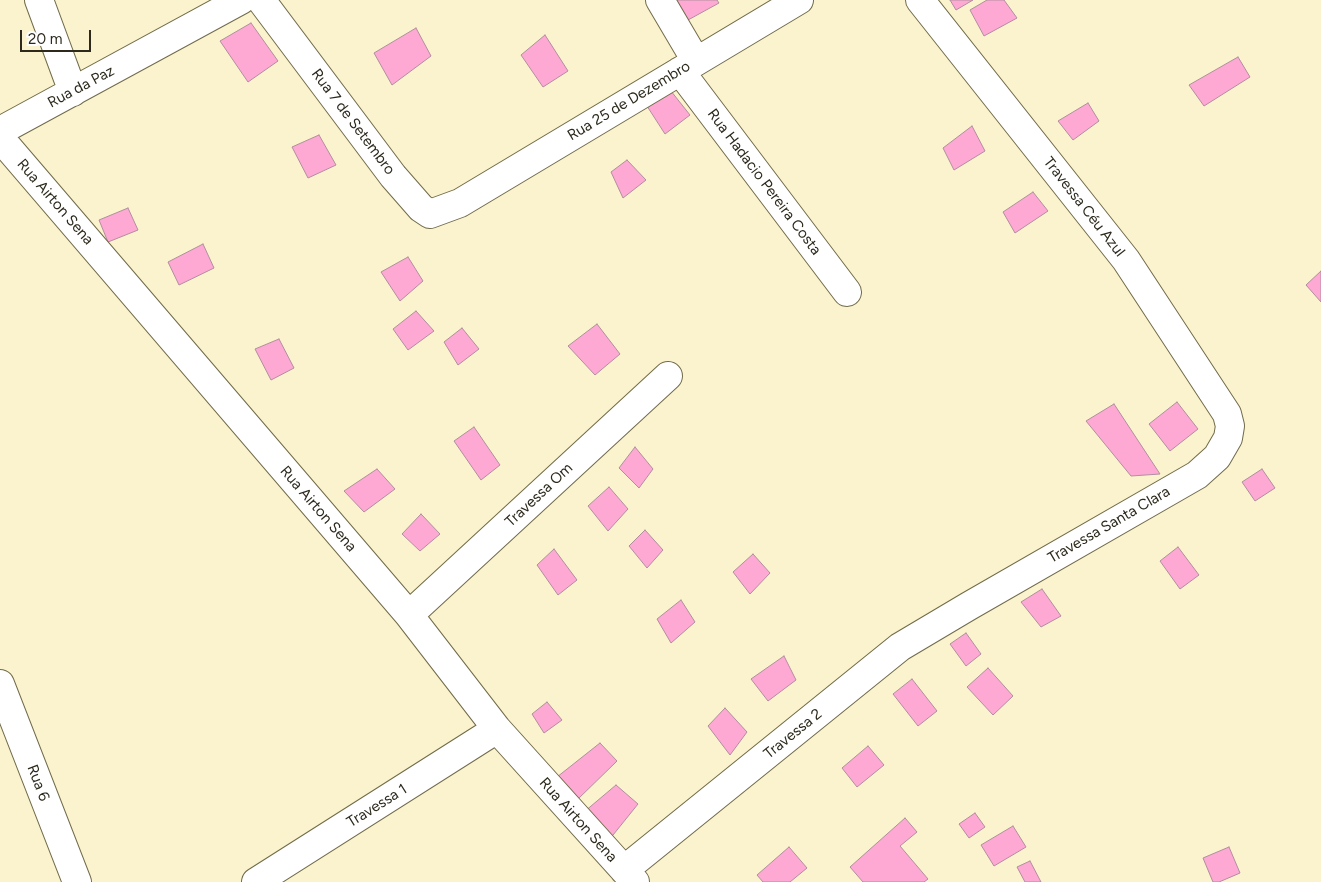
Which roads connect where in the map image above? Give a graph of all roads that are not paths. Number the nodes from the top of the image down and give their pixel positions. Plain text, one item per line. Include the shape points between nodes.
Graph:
1 (39, 0) edge
2 (241, 0) edge
3 (261, 0) edge
4 (660, 0) edge
5 (799, 0) edge
6 (920, 0) edge
7 (688, 66) junction
8 (73, 92) junction
9 (0, 131) edge
10 (0, 138) edge
11 (460, 203) joint
12 (846, 292) dead end
13 (668, 376) dead end
14 (1230, 426) joint
15 (968, 606) joint
16 (409, 615) junction
17 (0, 684) edge
18 (497, 729) junction
19 (630, 876) edge
20 (77, 882) edge
21 (256, 882) edge

1 - 8 street
2 - 8 street, Rua da Paz
3 - 11 street, Rua 7 de Setembro via 393,176 421,208 433,214
4 - 7 street, Rua Hadacio Pereira Costa
5 - 7 street, Rua 25 de Dezembro
6 - 14 street, Travessa Céu Azul via 1126,260 1217,399
7 - 11 street, Rua 25 de Dezembro
7 - 12 street, Rua Hadacio Pereira Costa
8 - 9 street, Rua da Paz
10 - 16 street, Rua Airton Sena
13 - 16 street, Travessa Om
14 - 15 street, Travessa Santa Clara via 1228,438 1217,457 1197,475
15 - 19 street, Travessa 2 via 900,647
16 - 18 street, Rua Airton Sena
17 - 20 street, Rua 6
18 - 19 street, Rua Airton Sena
18 - 21 street, Travessa 1

